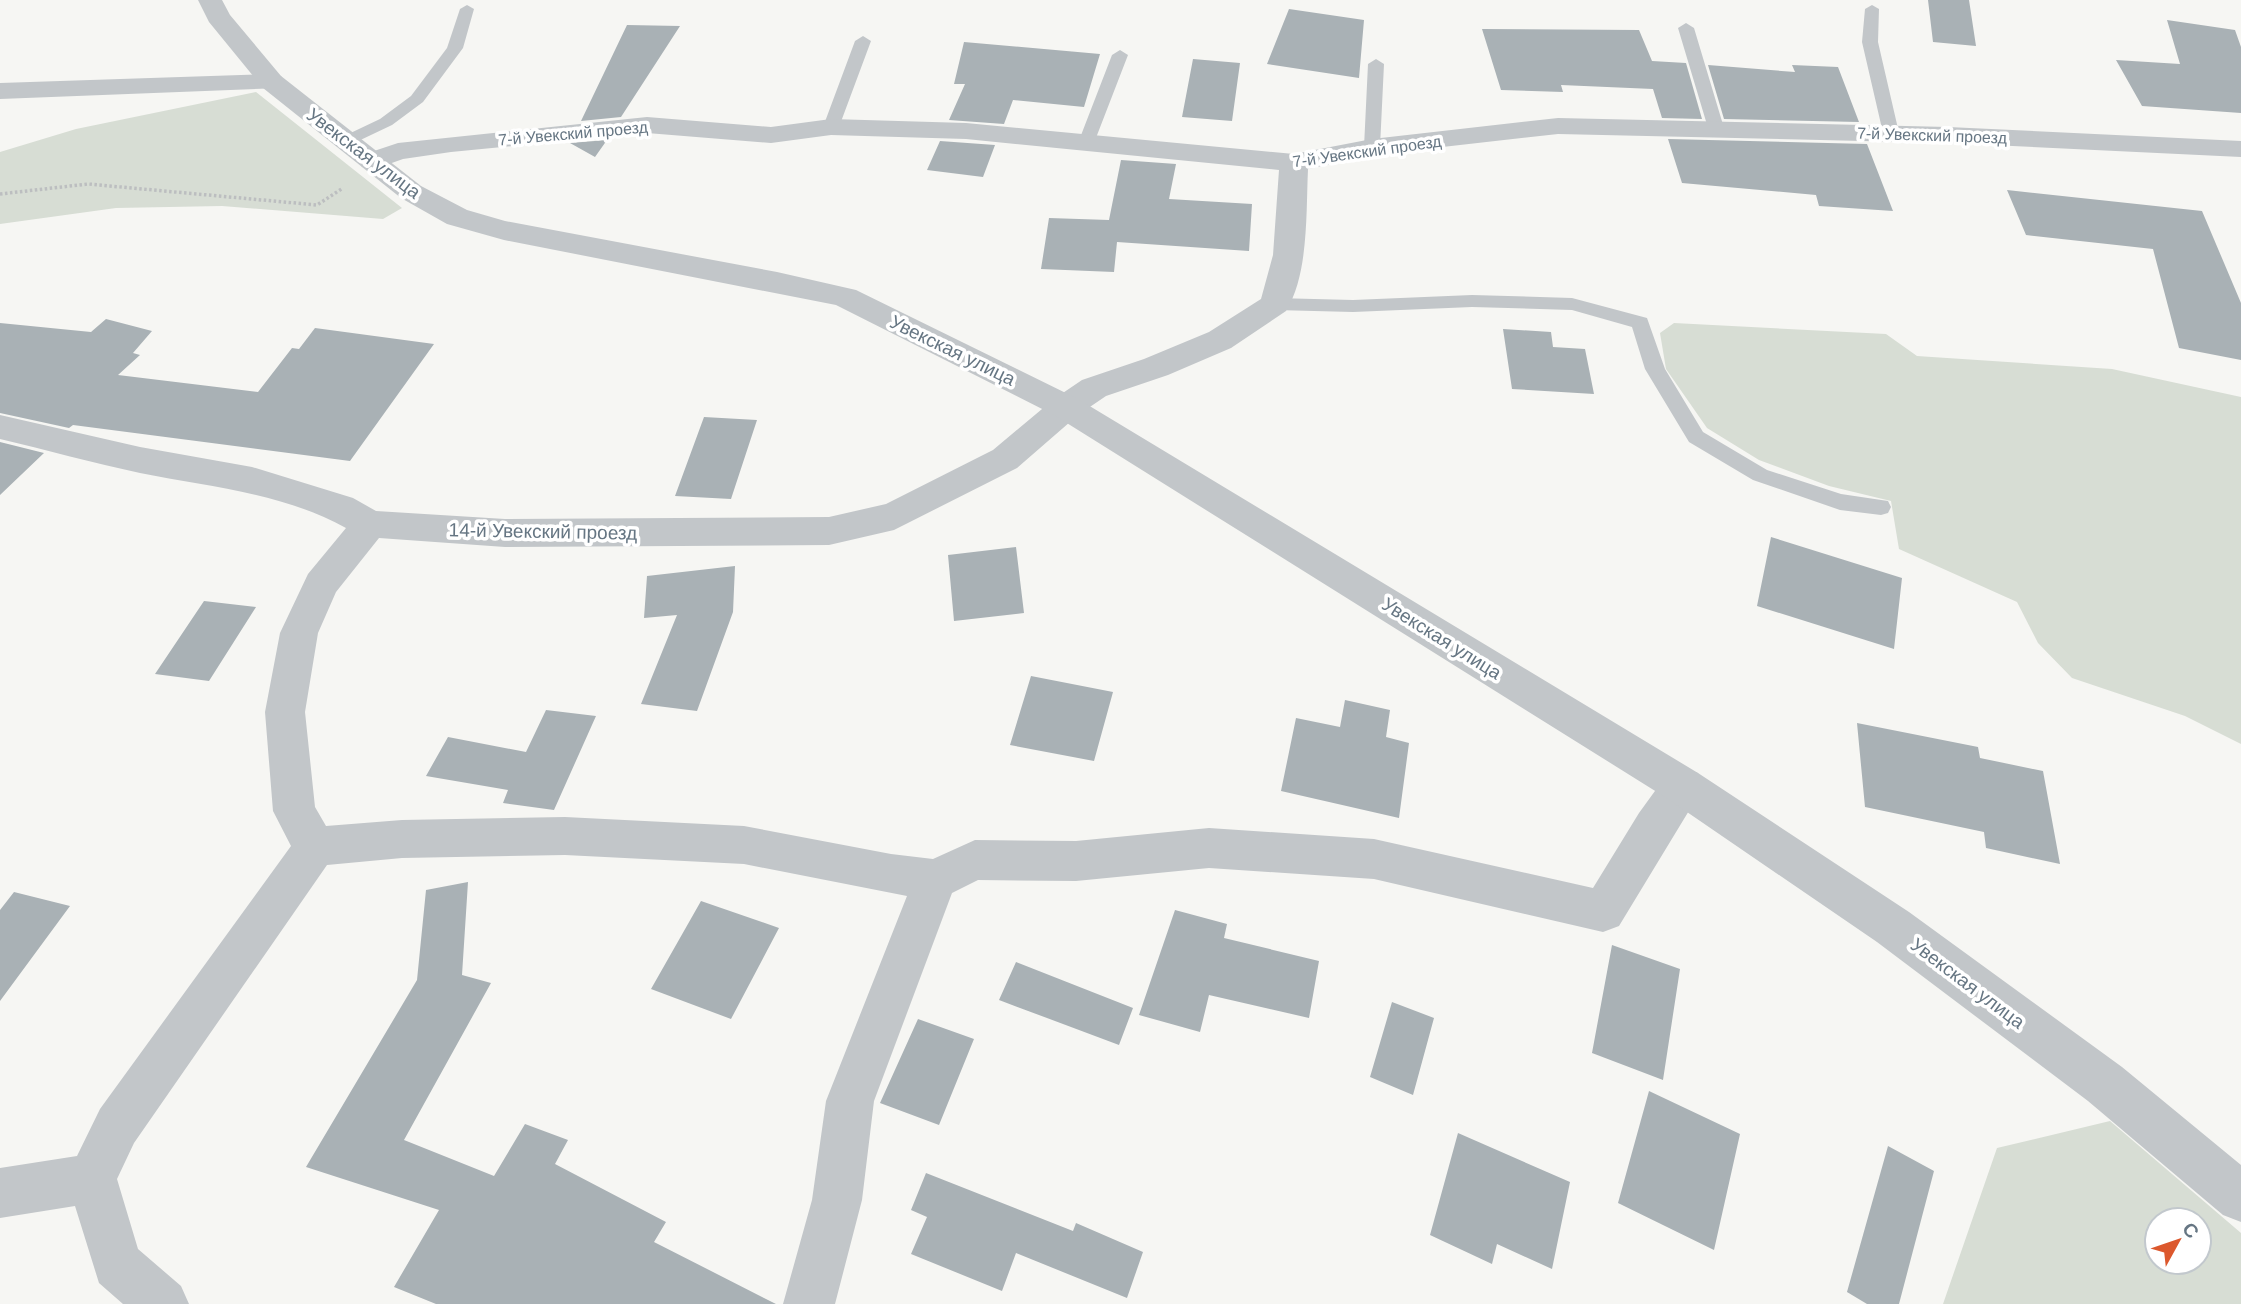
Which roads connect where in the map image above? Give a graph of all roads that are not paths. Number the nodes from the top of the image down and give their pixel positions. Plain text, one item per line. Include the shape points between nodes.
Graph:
1 (210, 0) edge
2 (467, 9) dead end
3 (1872, 9) dead end
4 (1686, 28) dead end
5 (863, 41) dead end
6 (1120, 55) dead end
7 (1376, 64) dead end
8 (272, 82) junction
9 (0, 91) edge
10 (831, 127) junction
11 (1717, 128) junction
12 (1891, 133) junction
13 (1086, 143) junction
14 (1372, 147) junction
15 (2241, 149) edge
16 (359, 151) junction
17 (1294, 163) junction
18 (1275, 304) junction
19 (1066, 407) junction
20 (0, 427) edge
21 (1881, 507) dead end
22 (370, 524) junction
23 (1683, 786) junction
24 (315, 847) junction
25 (935, 878) junction
26 (92, 1178) junction
27 (0, 1193) edge
28 (2241, 1197) edge
29 (163, 1304) edge
30 (809, 1304) edge

1 - 8 street, Увекская улица via 218,17
2 - 16 lane via 455,48 417,99
3 - 12 lane via 1870,43
4 - 11 lane
5 - 10 lane
6 - 13 lane
7 - 14 lane
8 - 9 street
8 - 16 street, Увекская улица
10 - 13 street, 7-й Увекский проезд via 966,131
10 - 16 street, 7-й Увекский проезд via 771,135 647,125 398,151
11 - 12 street, 7-й Увекский проезд
11 - 14 street, 7-й Увекский проезд via 1558,126
12 - 15 street, 7-й Увекский проезд
13 - 17 street, 7-й Увекский проезд
14 - 17 street, 7-й Увекский проезд
16 - 19 street, Увекская улица via 411,192 457,217 845,298
17 - 18 street via 1288,255
18 - 19 street, 14-й Увекский проезд via 1220,340 1094,388
18 - 21 lane via 1572,304 1640,323 1655,369 1696,437 1760,475 1840,502
19 - 22 street, 14-й Увекский проезд via 1004,459 894,516 829,531 505,533
19 - 23 street, Увекская улица
20 - 22 street, 14-й Увекский проезд via 252,480 340,508
22 - 24 street via 321,584 299,633 285,712 294,811
23 - 25 street via 1603,911 1374,859 1209,848 1076,861 975,860
23 - 28 street, Увекская улица via 1904,935 2105,1084
24 - 25 street via 402,839 565,836 744,845 891,874
24 - 26 street via 117,1126
25 - 30 street via 850,1101 836,1200
26 - 27 street
26 - 29 street via 117,1265

